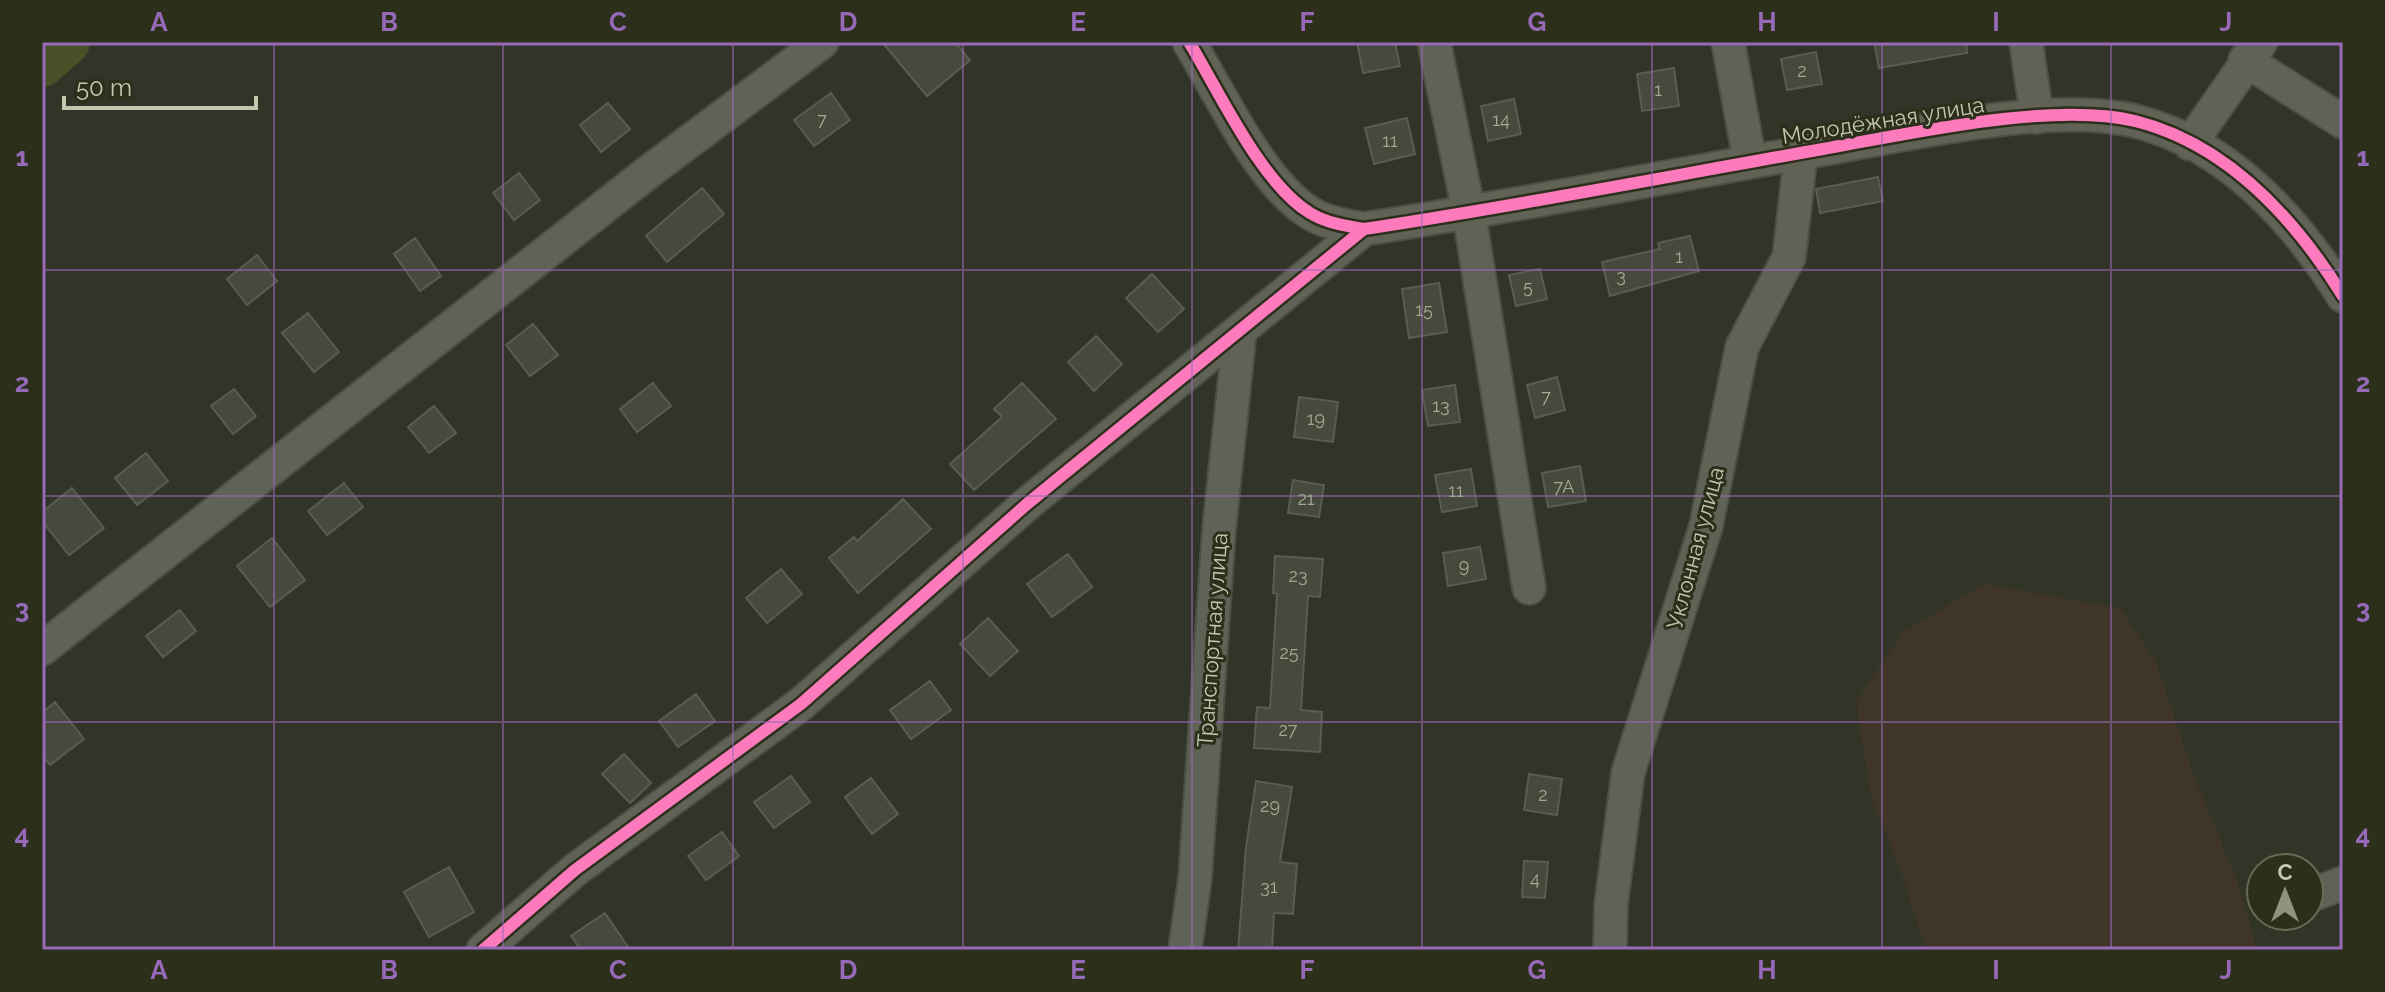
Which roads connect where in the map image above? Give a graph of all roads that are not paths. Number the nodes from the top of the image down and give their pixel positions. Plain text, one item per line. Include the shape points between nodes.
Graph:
1 (822, 42) edge
2 (1189, 42) edge
3 (1434, 42) edge
4 (1728, 42) edge
5 (2026, 42) edge
6 (2253, 51) edge
7 (2037, 117) junction
8 (2343, 122) edge
9 (2190, 144) junction
10 (1801, 153) junction
11 (1750, 162) junction
12 (1469, 213) junction
13 (1364, 229) junction
14 (2343, 296) edge
15 (1240, 330) junction
16 (1529, 588) dead end
17 (42, 649) edge
18 (483, 950) edge
19 (1185, 950) edge
20 (1610, 950) edge

1 - 17 street via 639,179
2 - 13 street via 1288,196 1312,214
3 - 12 street
4 - 11 street
5 - 7 street
6 - 8 street
6 - 9 street
7 - 9 street, Молодёжная улица via 2086,114 2136,122
7 - 10 street, Молодёжная улица
9 - 14 street, Молодёжная улица via 2238,172 2277,208
10 - 11 street, Молодёжная улица
10 - 20 street, Уклонная улица via 1789,257 1742,347 1706,526 1628,773
11 - 12 street, Молодёжная улица
12 - 13 street, Молодёжная улица
12 - 16 street
13 - 15 street
15 - 18 street via 1027,504 801,704 575,870
15 - 19 street, Транспортная улица

